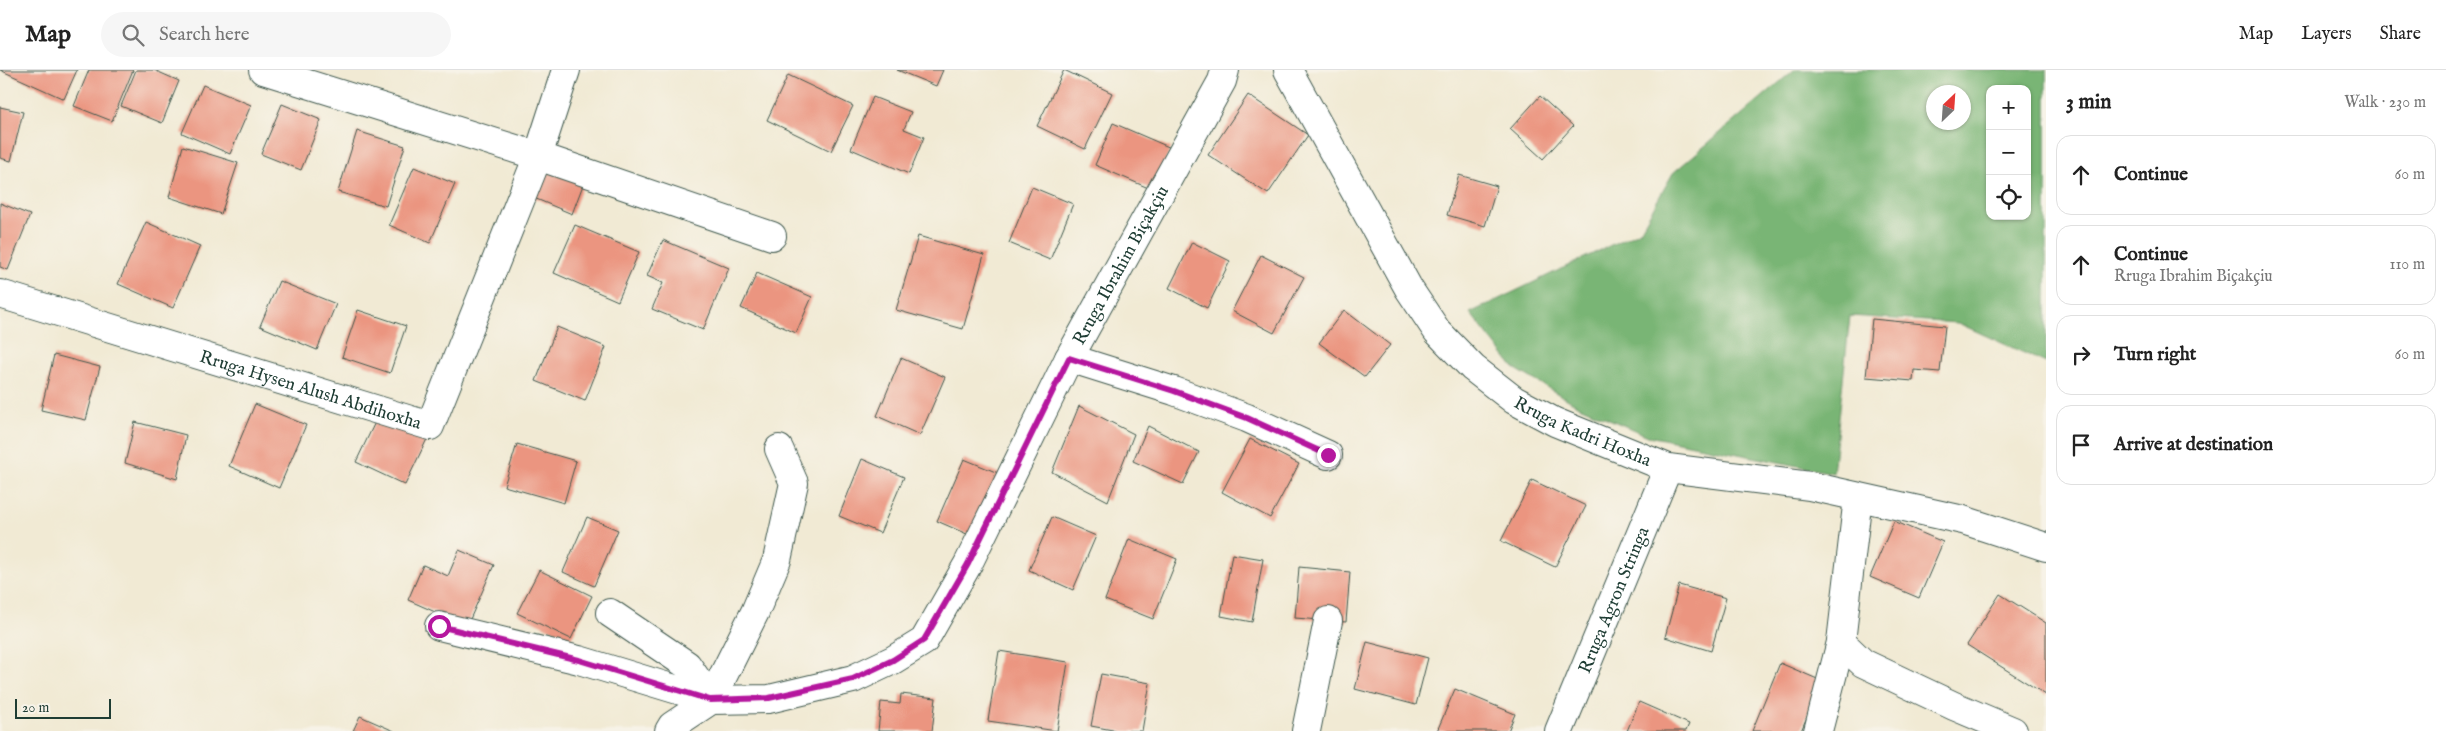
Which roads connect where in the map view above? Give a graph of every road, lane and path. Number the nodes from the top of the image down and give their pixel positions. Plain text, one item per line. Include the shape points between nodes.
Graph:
1 (263, 70) edge
2 (566, 70) edge
3 (1225, 70) edge
4 (1288, 70) edge
5 (538, 156) junction
6 (772, 236) dead end
7 (0, 294) edge
8 (1069, 358) junction
9 (779, 450) dead end
10 (1328, 455) dead end
11 (1668, 468) junction
12 (1858, 497) junction
13 (2046, 547) edge
14 (610, 613) dead end
15 (1328, 621) dead end
16 (439, 626) dead end
17 (1841, 642) junction
18 (710, 700) junction
19 (669, 731) edge
20 (1306, 731) edge
21 (1559, 731) edge
22 (1818, 731) edge
23 (2013, 731) edge

1 - 5 street
2 - 5 street, Rruga Hysen Alush Abdihoxha
3 - 8 street, Rruga Ibrahim Biçakçiu via 1222,81
4 - 11 street, Rruga Kadri Hoxha via 1409,289 1443,338 1473,368 1514,400 1555,422
5 - 6 street
5 - 7 street, Rruga Hysen Alush Abdihoxha via 430,426
8 - 10 street via 1238,414
8 - 18 street, Rruga Ibrahim Biçakçiu via 968,564 924,640 893,660 853,679 769,698
9 - 18 street via 794,483 777,560 756,612
11 - 12 street, Rruga Kadri Hoxha via 1810,486
11 - 21 street, Rruga Agron Stringa
12 - 13 street, Rruga Kadri Hoxha via 1963,520
12 - 17 street
14 - 18 street via 687,665
15 - 20 street
16 - 18 street via 579,660
17 - 22 street
17 - 23 street via 1863,663
18 - 19 street

